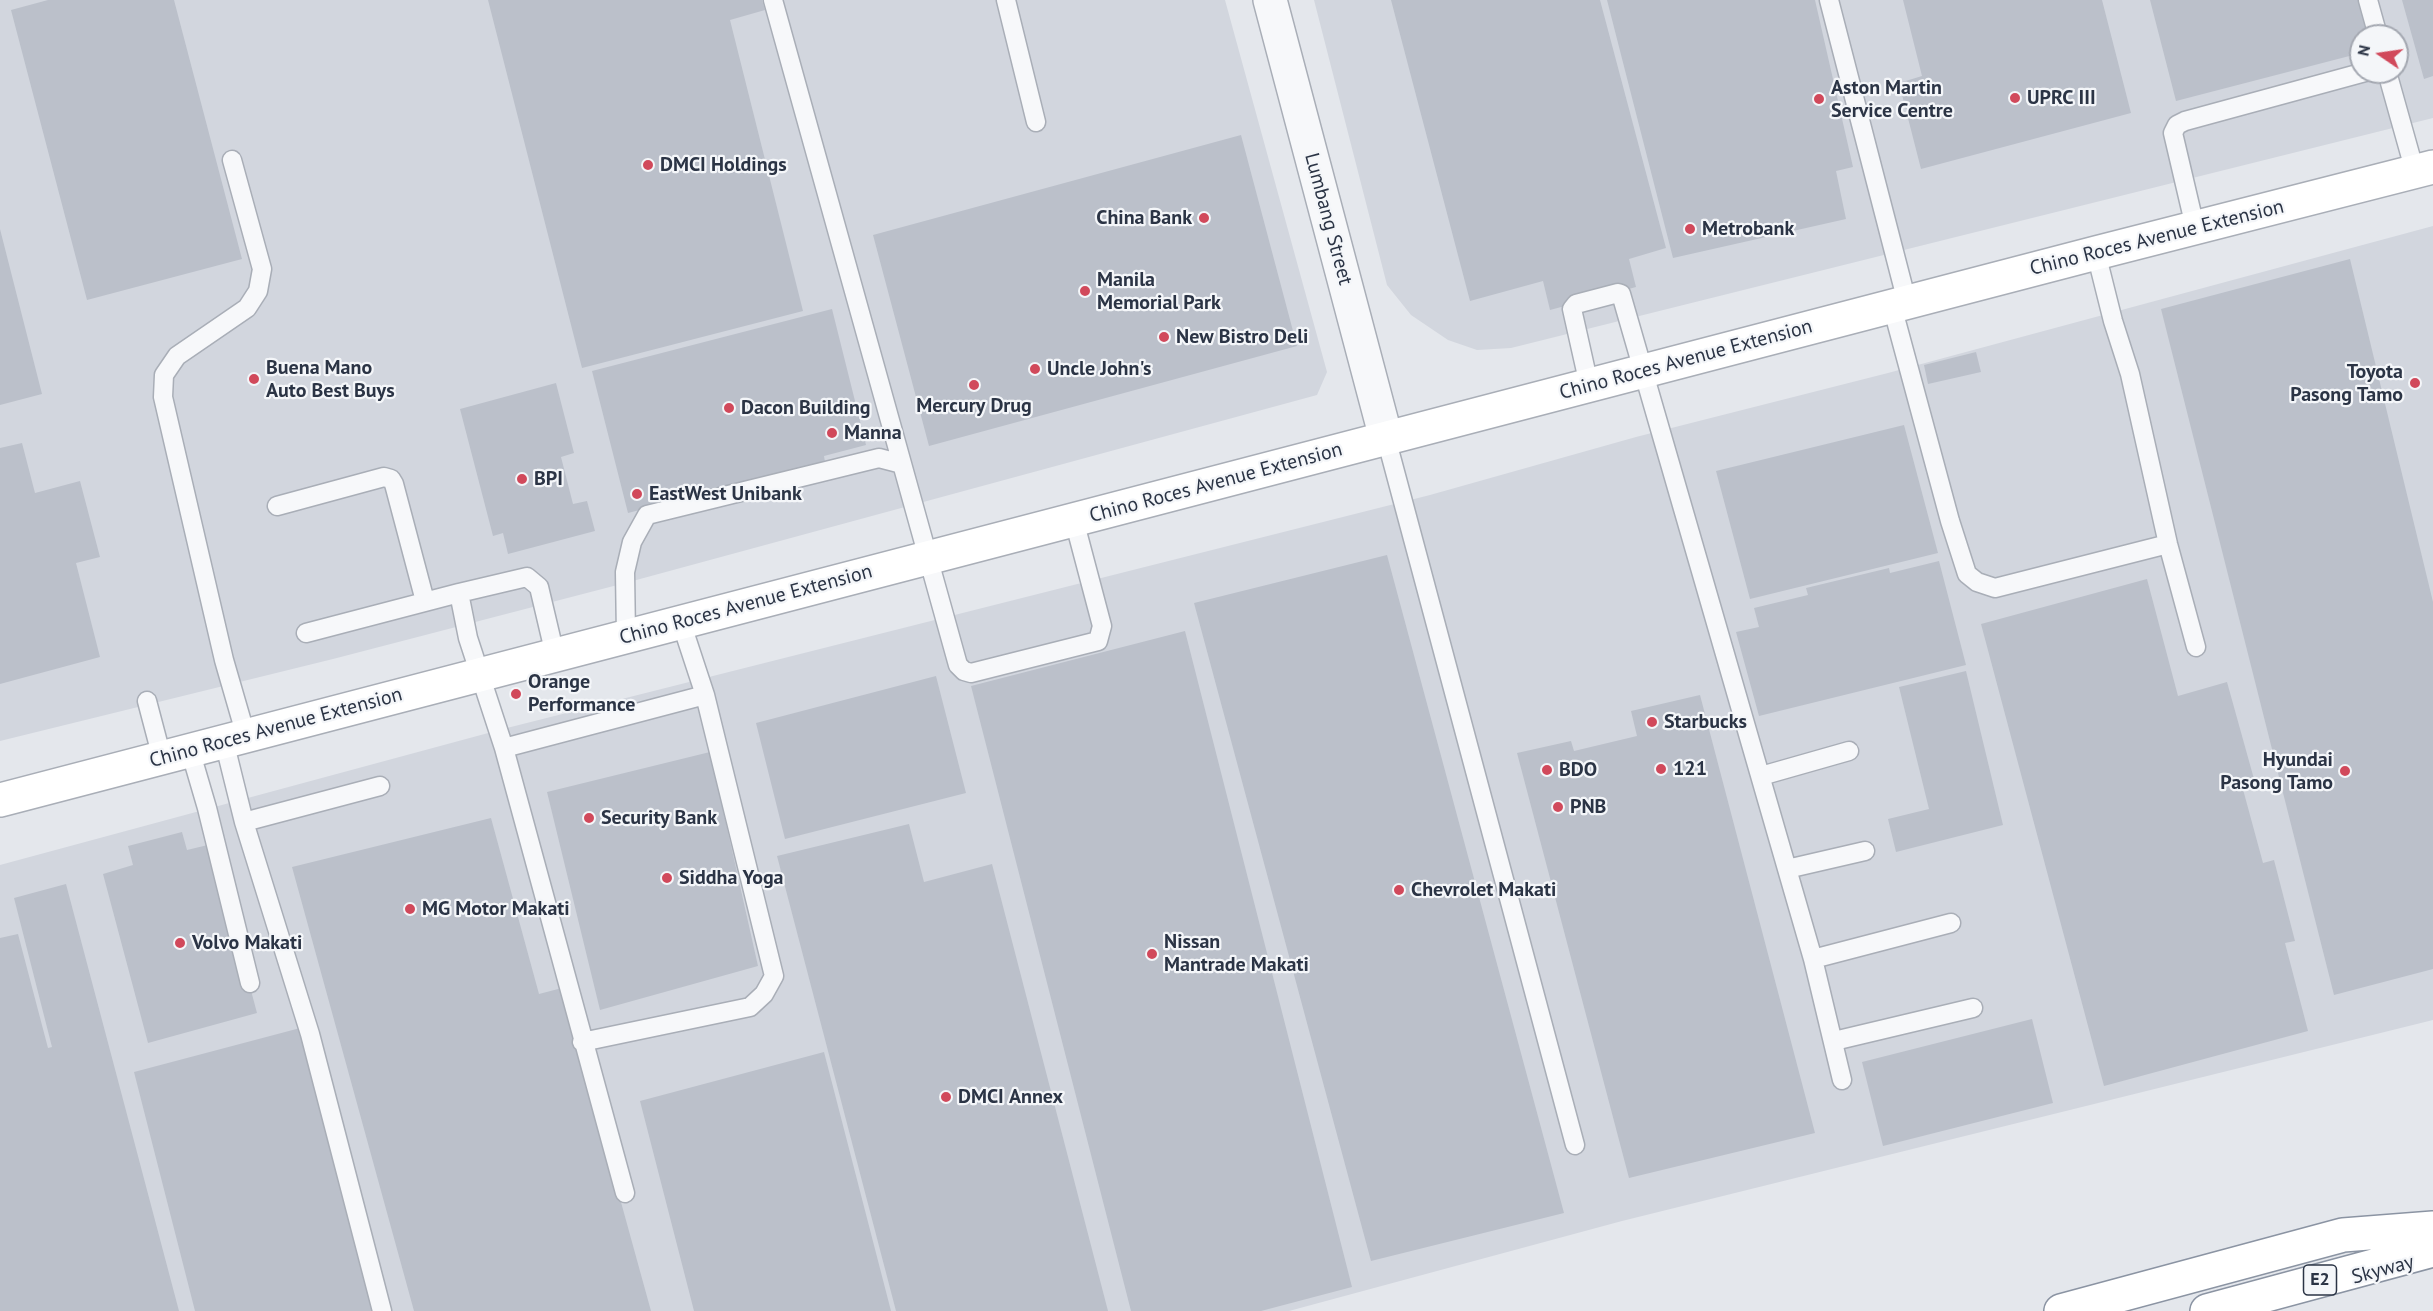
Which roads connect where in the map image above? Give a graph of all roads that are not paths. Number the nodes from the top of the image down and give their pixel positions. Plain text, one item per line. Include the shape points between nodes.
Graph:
1 (772, 0) edge
2 (1006, 0) edge
3 (1270, 0) edge
4 (1829, 0) edge
5 (2368, 0) edge
6 (2375, 24) edge
7 (2349, 76) edge
8 (2392, 84) edge
9 (1036, 122) dead end
10 (231, 160) dead end
11 (2424, 170) edge
12 (2195, 227) junction
13 (2096, 252) junction
14 (1899, 304) junction
15 (1644, 370) junction
16 (1589, 385) junction
17 (1386, 438) junction
18 (902, 464) junction
19 (277, 506) dead end
20 (1074, 520) junction
21 (2169, 544) junction
22 (928, 558) junction
23 (459, 593) junction
24 (425, 601) junction
25 (681, 622) junction
26 (306, 633) dead end
27 (626, 636) junction
28 (2196, 646) dead end
29 (555, 655) junction
30 (480, 675) junction
31 (705, 695) junction
32 (147, 701) dead end
33 (235, 739) junction
34 (504, 748) junction
35 (1849, 751) dead end
36 (176, 754) junction
37 (1761, 776) junction
38 (380, 786) dead end
39 (0, 800) edge
40 (244, 822) junction
41 (1865, 851) dead end
42 (1787, 869) junction
43 (1951, 923) dead end
44 (1813, 959) junction
45 (250, 983) dead end
46 (1973, 1008) dead end
47 (1834, 1041) junction
48 (582, 1042) junction
49 (1842, 1080) dead end
50 (1575, 1144) dead end
51 (625, 1193) dead end
52 (2433, 1228) edge
53 (2433, 1250) edge
54 (2433, 1256) edge
55 (382, 1311) edge
56 (2061, 1311) edge
57 (2207, 1311) edge
58 (2228, 1311) edge

1 - 18 lane
2 - 9 lane
3 - 17 street, Lumbang Street
4 - 14 lane
5 - 6 lane
7 - 12 lane via 2177,125 2173,134
8 - 11 lane
10 - 33 lane via 262,269 258,291 247,308 177,356 164,375 163,397 224,660
11 - 12 main road, Chino Roces Avenue Extension
12 - 13 main road, Chino Roces Avenue Extension
13 - 14 main road, Chino Roces Avenue Extension
13 - 21 lane via 2112,321 2130,374
14 - 15 main road, Chino Roces Avenue Extension
14 - 21 lane via 1950,521 1967,574 1995,588
15 - 16 main road, Chino Roces Avenue Extension
15 - 16 lane via 1622,294 1618,292 1576,304 1572,309
15 - 37 lane
16 - 17 main road, Chino Roces Avenue Extension
17 - 20 main road, Chino Roces Avenue Extension
17 - 50 lane
18 - 22 lane
18 - 27 lane via 879,458 647,515 632,542 625,573
19 - 24 lane via 384,477 391,479
20 - 22 main road, Chino Roces Avenue Extension
20 - 22 lane via 1102,626 1098,641 971,673 964,671 958,665
21 - 28 lane
22 - 25 main road, Chino Roces Avenue Extension
23 - 24 lane
23 - 29 lane via 527,577 538,587
23 - 30 lane
24 - 26 lane
25 - 27 main road, Chino Roces Avenue Extension
25 - 31 lane
27 - 29 main road, Chino Roces Avenue Extension
29 - 30 main road, Chino Roces Avenue Extension
30 - 33 main road, Chino Roces Avenue Extension
30 - 34 lane
31 - 34 lane
31 - 48 lane via 774,976 750,1007
32 - 36 lane
33 - 36 main road, Chino Roces Avenue Extension
33 - 40 lane
34 - 48 lane
35 - 37 lane
36 - 39 main road, Chino Roces Avenue Extension
36 - 45 lane via 207,808
37 - 42 lane
38 - 40 lane
40 - 55 lane via 310,1034
41 - 42 lane
42 - 44 lane
43 - 44 lane
44 - 47 lane
46 - 47 lane
47 - 49 lane
48 - 51 lane
52 - 56 main road via 2343,1236
53 - 57 main road, E2
54 - 58 main road, Skyway / E2

